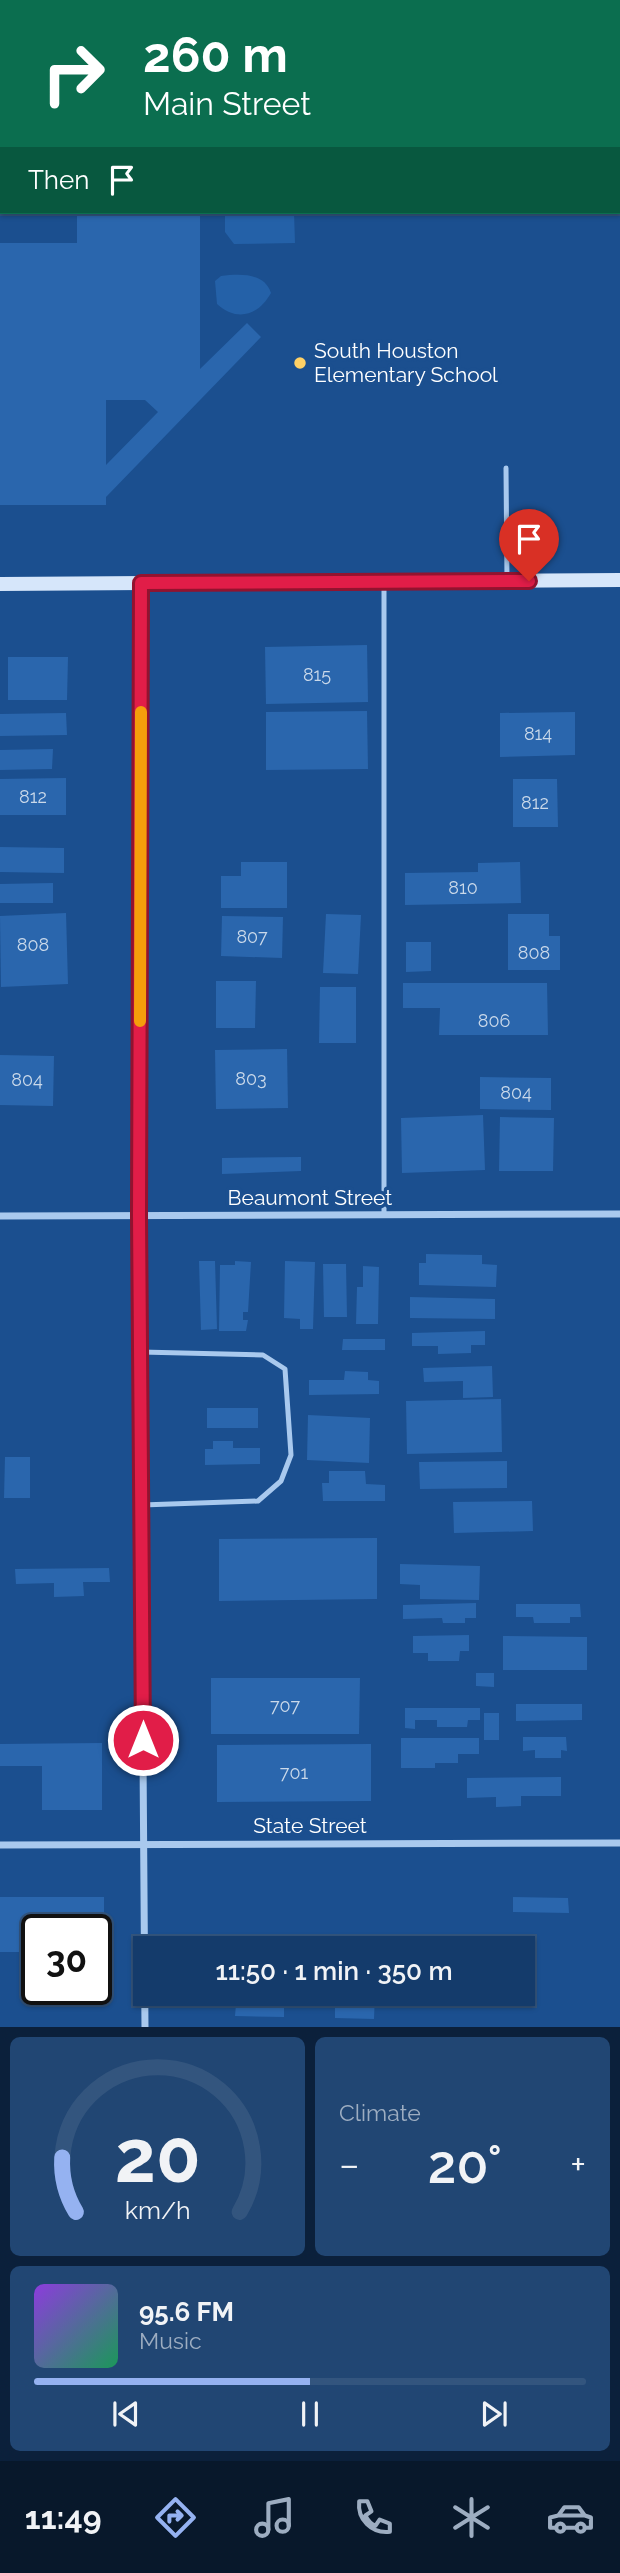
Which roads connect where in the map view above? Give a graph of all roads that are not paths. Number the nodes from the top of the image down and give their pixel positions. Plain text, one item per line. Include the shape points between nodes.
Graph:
1 (506, 468) dead end
2 (620, 580) edge
3 (384, 582) junction
4 (507, 582) junction
5 (141, 583) junction
6 (0, 584) edge
7 (620, 1214) edge
8 (384, 1215) junction
9 (0, 1216) edge
10 (139, 1216) junction
11 (141, 1352) junction
12 (142, 1505) junction
13 (620, 1843) edge
14 (144, 1844) junction
15 (0, 1845) edge
16 (145, 2027) edge

1 - 4 lane
2 - 4 street
3 - 4 street
3 - 5 street
3 - 8 lane
5 - 6 street
5 - 10 street
7 - 8 street, Beaumont Street
8 - 10 street, Beaumont Street
9 - 10 street, Beaumont Street
10 - 11 street
11 - 12 street
11 - 12 lane via 264,1355 285,1369 290,1455 281,1481 258,1500
12 - 14 street
13 - 14 street, State Street
14 - 15 street, State Street
14 - 16 street

